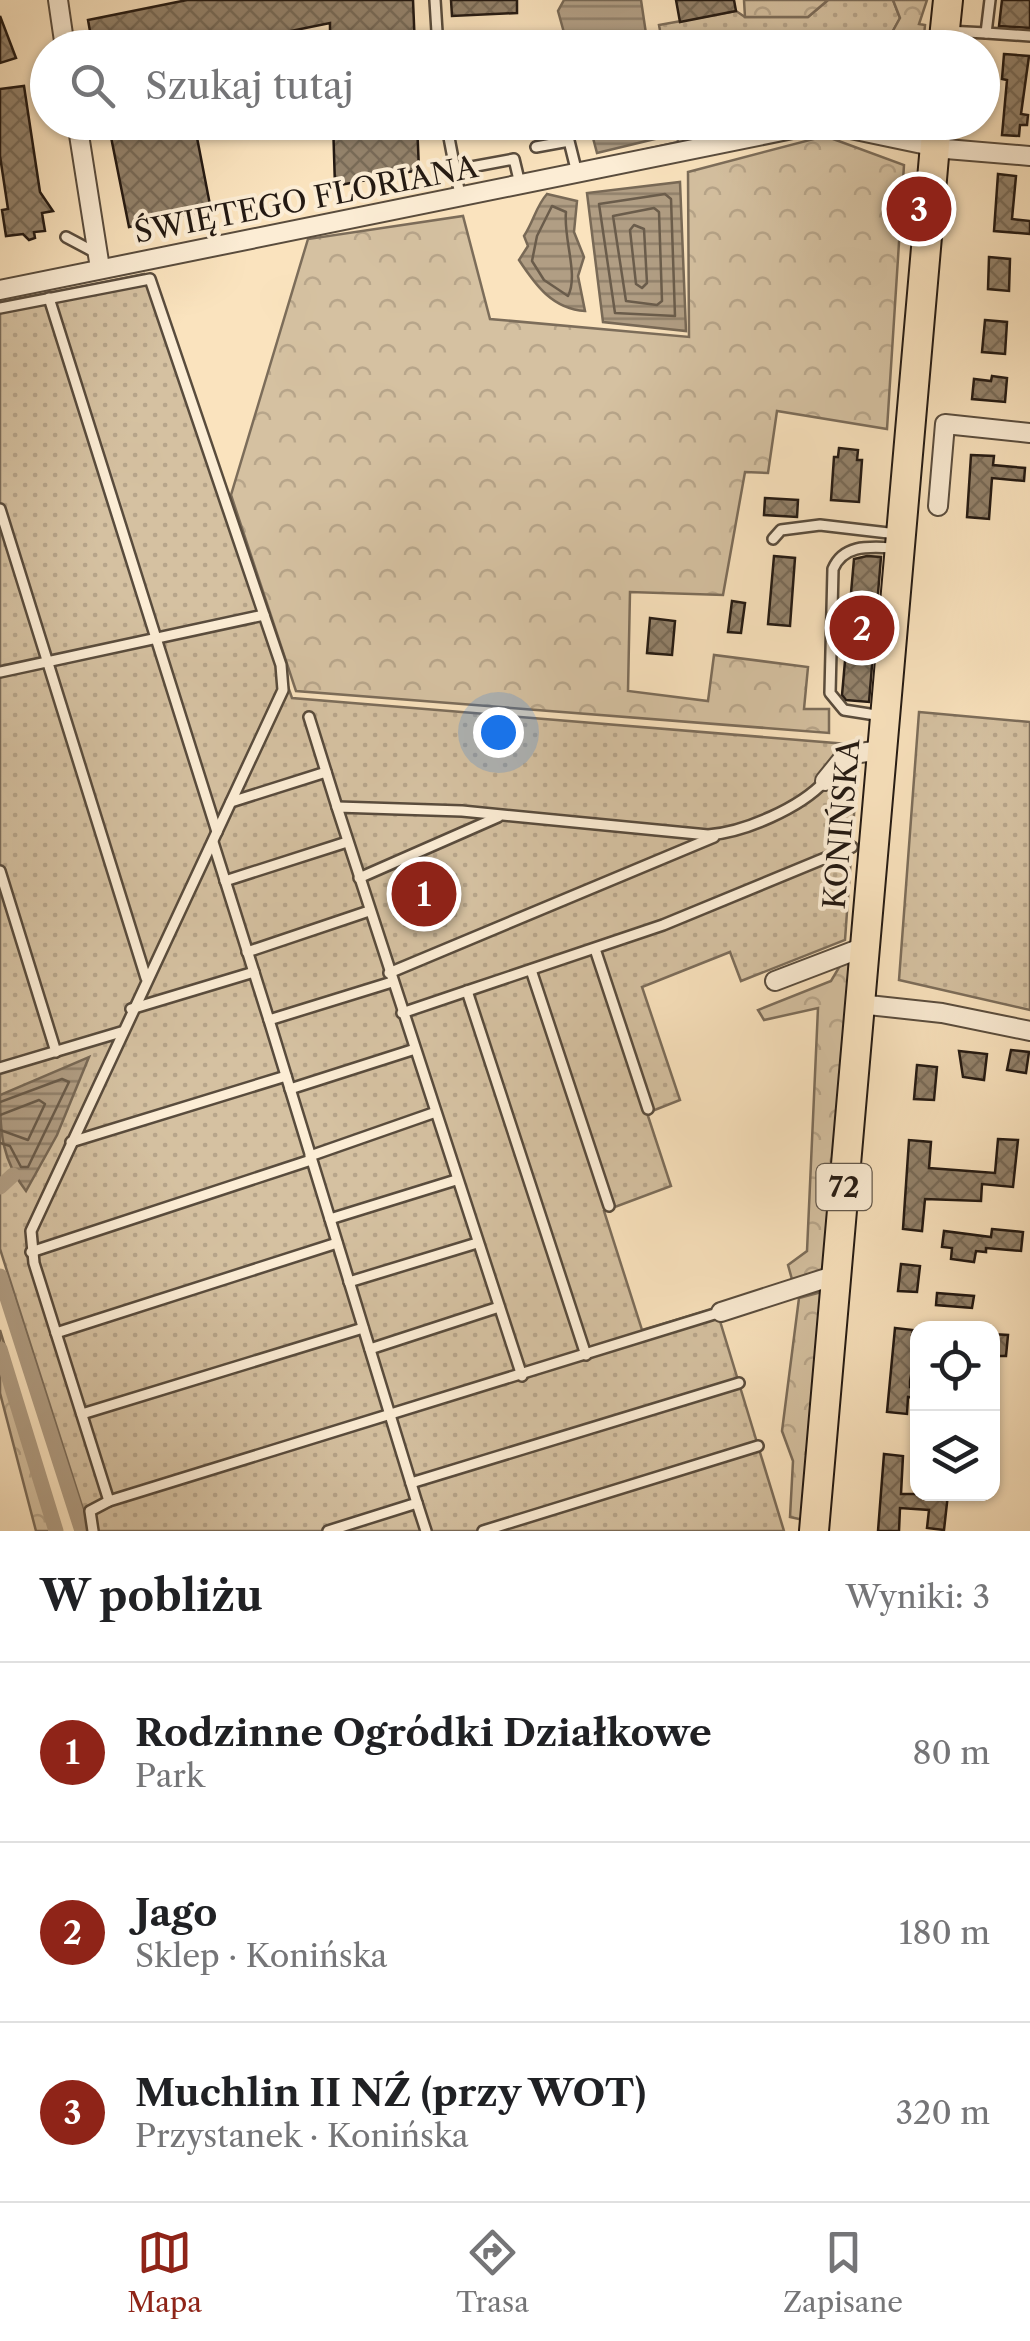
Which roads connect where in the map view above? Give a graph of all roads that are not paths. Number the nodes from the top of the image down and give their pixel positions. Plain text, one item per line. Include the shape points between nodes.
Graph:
1 (58, 0) edge
2 (436, 0) edge
3 (948, 0) edge
4 (990, 0) edge
5 (62, 30) edge
6 (437, 30) edge
7 (945, 30) edge
8 (986, 30) edge
9 (1000, 34) edge
10 (1030, 36) edge
11 (80, 140) edge
12 (450, 140) edge
13 (747, 140) edge
14 (934, 140) edge
15 (961, 140) edge
16 (536, 147) dead end
17 (1030, 156) edge
18 (456, 170) junction
19 (578, 176) junction
20 (520, 187) junction
21 (461, 198) junction
22 (66, 237) dead end
23 (99, 261) junction
24 (0, 290) edge
25 (48, 298) junction
26 (0, 308) edge
27 (1030, 433) edge
28 (938, 506) dead end
29 (0, 509) edge
30 (773, 539) dead end
31 (899, 541) junction
32 (264, 614) junction
33 (155, 640) junction
34 (47, 662) junction
35 (0, 672) edge
36 (884, 716) junction
37 (309, 717) dead end
38 (881, 750) junction
39 (326, 772) junction
40 (825, 781) joint
41 (230, 802) junction
42 (337, 807) junction
43 (499, 816) junction
44 (722, 834) junction
45 (214, 836) junction
46 (347, 842) junction
47 (862, 845) junction
48 (0, 871) edge
49 (358, 878) junction
50 (225, 881) junction
51 (369, 911) junction
52 (864, 947) junction
53 (596, 949) junction
54 (247, 952) junction
55 (531, 970) junction
56 (254, 972) junction
57 (146, 978) junction
58 (391, 978) junction
59 (775, 981) dead end
60 (467, 992) junction
61 (859, 1004) junction
62 (131, 1009) junction
63 (402, 1013) junction
64 (269, 1020) junction
65 (1030, 1031) edge
66 (120, 1032) junction
67 (412, 1050) junction
68 (56, 1052) junction
69 (0, 1068) edge
70 (286, 1076) junction
71 (290, 1089) junction
72 (648, 1109) dead end
73 (434, 1113) junction
74 (71, 1142) junction
75 (311, 1158) junction
76 (456, 1180) junction
77 (609, 1206) dead end
78 (330, 1219) junction
79 (337, 1243) junction
80 (477, 1243) junction
81 (31, 1252) junction
82 (836, 1274) junction
83 (349, 1282) junction
84 (499, 1307) junction
85 (721, 1312) joint
86 (363, 1328) junction
87 (56, 1333) junction
88 (370, 1350) junction
89 (586, 1356) junction
90 (522, 1376) junction
91 (738, 1382) dead end
92 (82, 1414) junction
93 (392, 1415) junction
94 (758, 1446) dead end
95 (411, 1482) junction
96 (109, 1501) junction
97 (417, 1504) junction
98 (93, 1531) edge
99 (328, 1531) edge
100 (426, 1531) edge
101 (483, 1531) edge
102 (814, 1531) edge

1 - 5 street
2 - 6 lane
3 - 7 main road
4 - 8 lane
9 - 10 lane
11 - 23 street
12 - 18 lane
13 - 19 street, ŚWIĘTEGO FLORIANA
14 - 31 main road, KONIŃSKA / 72
15 - 17 street, ŚWIĘTEGO FLORIANA
16 - 19 lane via 569,141
18 - 20 lane via 514,158
18 - 21 lane
19 - 20 street, ŚWIĘTEGO FLORIANA
20 - 21 street, ŚWIĘTEGO FLORIANA
21 - 23 street, ŚWIĘTEGO FLORIANA
22 - 23 lane
23 - 24 street, ŚWIĘTEGO FLORIANA
25 - 26 lane
25 - 32 lane via 150,279
25 - 33 lane
27 - 28 street via 944,424
29 - 34 lane
30 - 31 lane via 781,530 820,525
31 - 36 main road, KONIŃSKA / 72
31 - 36 lane via 843,553 833,569 830,693 844,710
32 - 33 lane
32 - 41 lane via 283,690
33 - 34 lane
33 - 45 lane
34 - 35 lane
34 - 57 lane
36 - 38 main road, KONIŃSKA / 72
37 - 39 lane
38 - 40 street via 846,755
38 - 47 main road, KONIŃSKA / 72
39 - 41 lane
39 - 42 lane
40 - 44 lane via 796,804
41 - 45 lane
42 - 43 lane
42 - 46 lane
43 - 44 lane
43 - 49 lane
44 - 58 lane
45 - 50 lane
45 - 57 lane
46 - 49 lane
46 - 50 lane
47 - 52 main road, KONIŃSKA / 72
47 - 53 lane
48 - 68 lane
49 - 51 lane
50 - 54 lane
51 - 54 lane
51 - 58 lane
52 - 59 street
52 - 61 main road, KONIŃSKA / 72
53 - 55 lane
53 - 72 lane
54 - 56 lane
55 - 60 lane
55 - 77 lane
56 - 62 lane
56 - 64 lane
57 - 62 lane
58 - 63 lane
58 - 64 lane
60 - 63 lane
60 - 89 lane
61 - 65 street
61 - 82 main road, KONIŃSKA / 72
62 - 66 lane
63 - 67 lane
64 - 70 lane
66 - 68 lane
66 - 74 lane
67 - 71 lane
67 - 73 lane
68 - 69 lane
70 - 71 lane
70 - 74 lane
71 - 75 lane
73 - 75 lane
73 - 76 lane
74 - 81 lane via 30,1231
75 - 78 lane
75 - 81 lane
76 - 78 lane
76 - 80 lane
78 - 79 lane
79 - 83 lane
79 - 87 lane
80 - 83 lane
80 - 84 lane
81 - 87 lane
82 - 85 street
82 - 102 main road, KONIŃSKA / 72
83 - 86 lane
84 - 88 lane
84 - 90 lane
85 - 89 lane
86 - 88 lane
86 - 92 lane
87 - 92 lane
88 - 93 lane
89 - 90 lane
90 - 93 lane
91 - 95 lane
92 - 96 lane
93 - 95 lane
93 - 96 lane
94 - 101 lane
95 - 97 lane
96 - 98 lane via 90,1511
97 - 99 lane
97 - 100 lane

